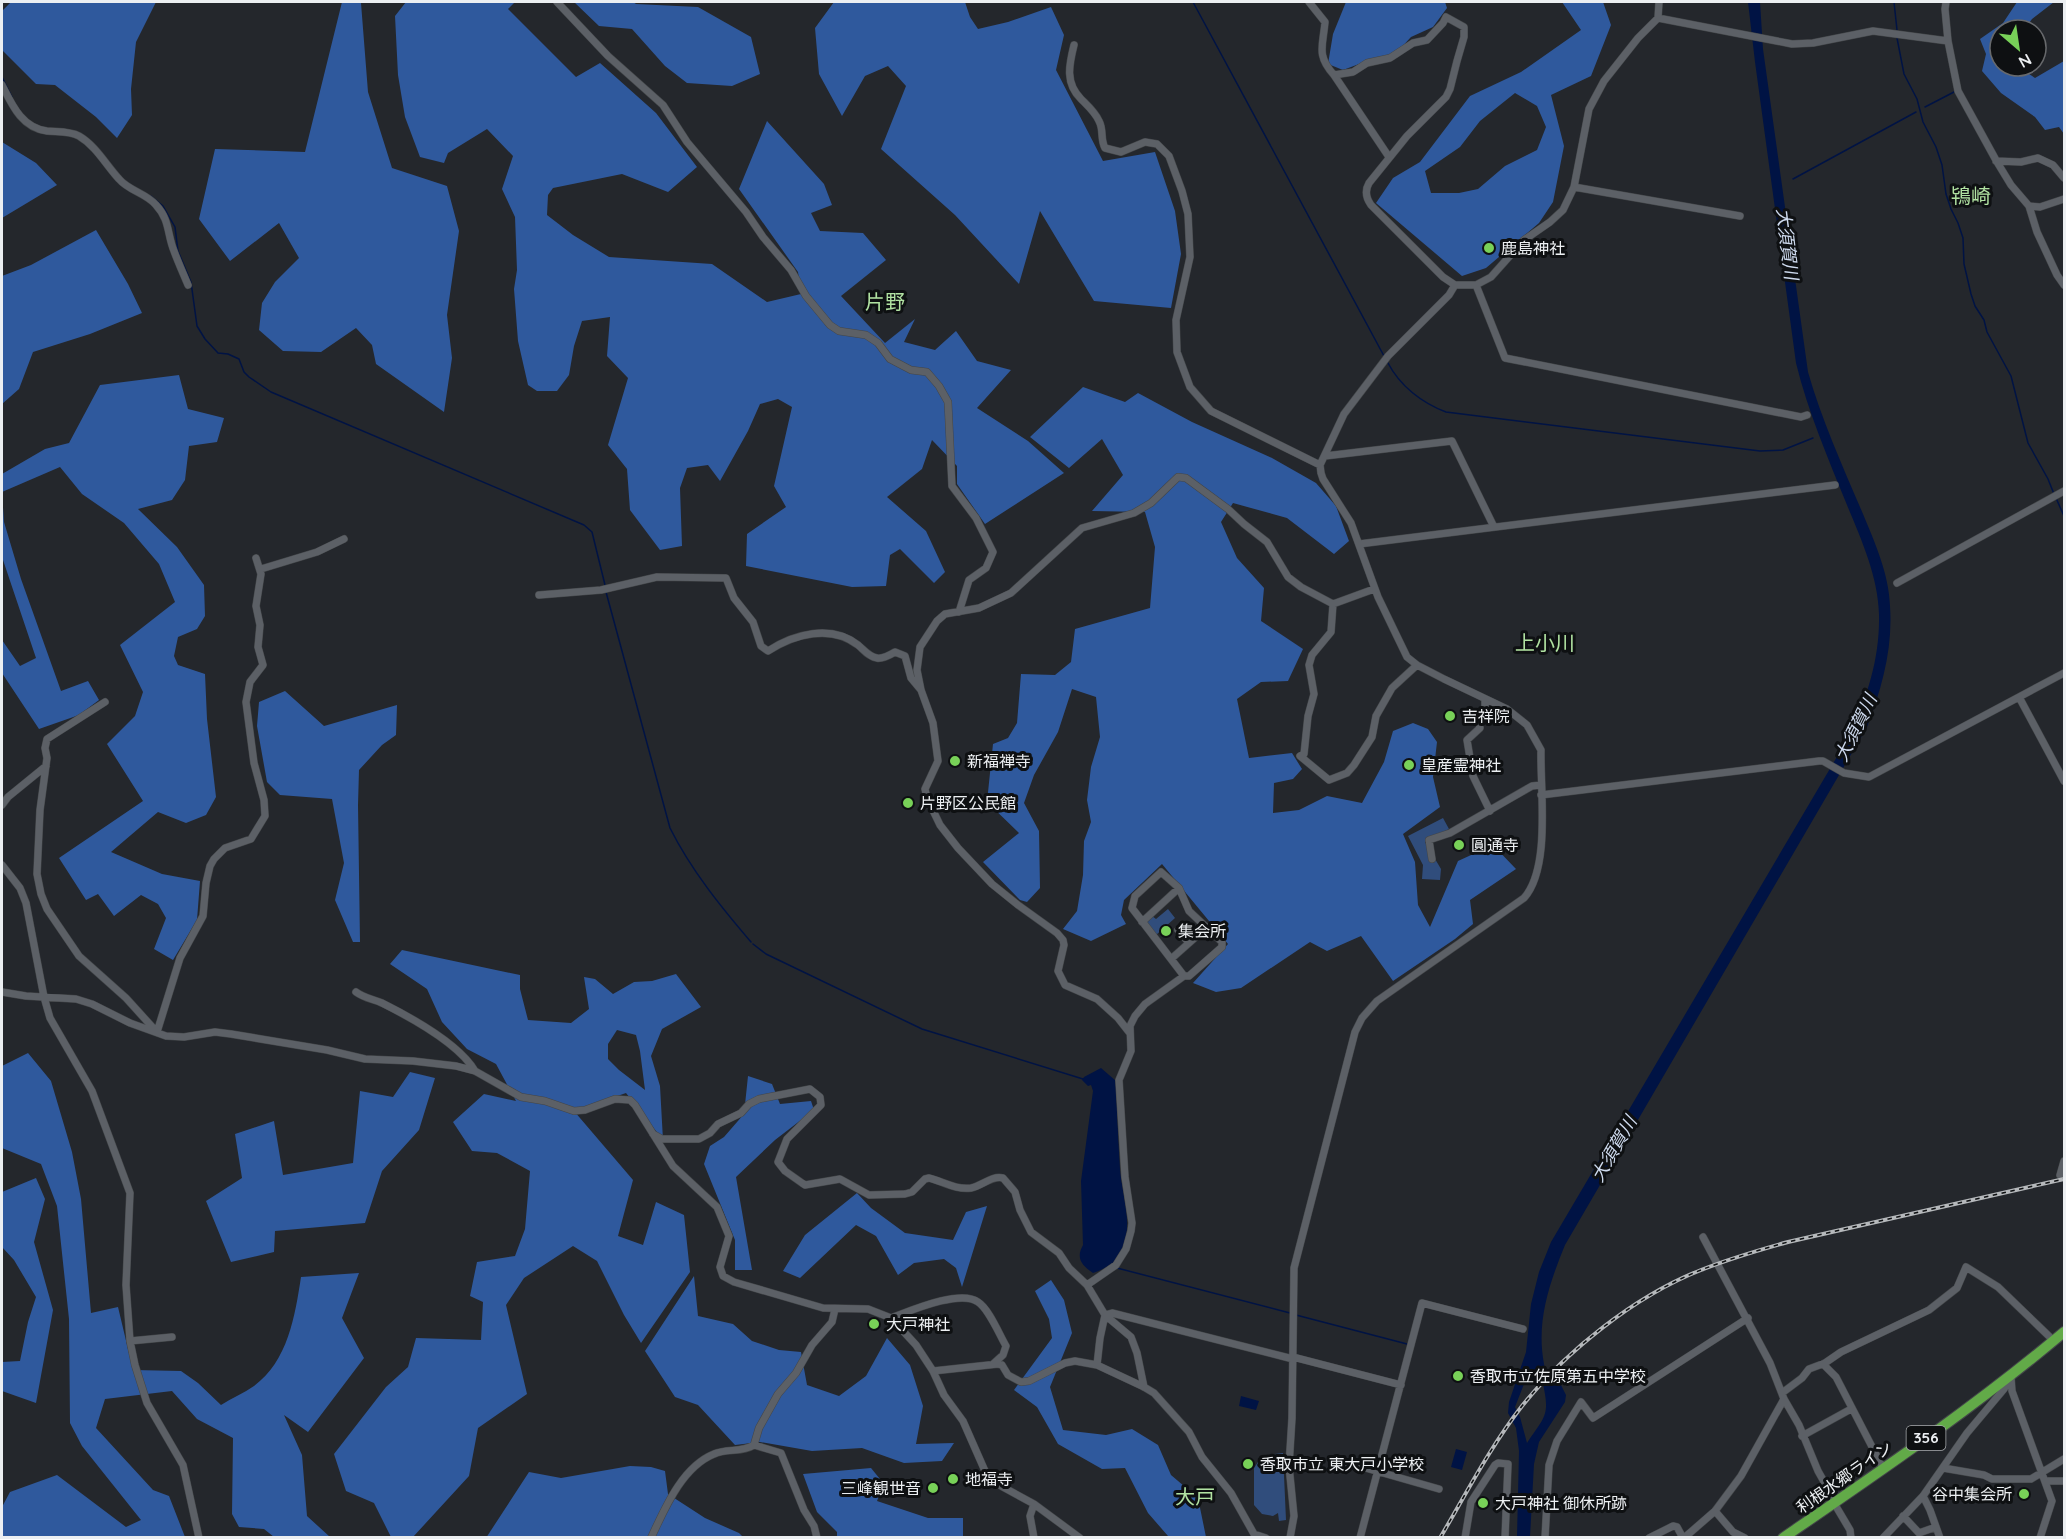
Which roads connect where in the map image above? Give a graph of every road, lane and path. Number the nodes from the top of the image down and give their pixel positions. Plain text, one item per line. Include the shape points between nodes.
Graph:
1 (557, 2) edge
2 (1309, 2) edge
3 (1659, 2) edge
4 (1946, 2) edge
5 (1658, 18) junction
6 (1948, 40) junction
7 (1074, 45) dead end
8 (1334, 75) junction
9 (2, 85) edge
10 (1389, 157) junction
11 (1996, 161) junction
12 (2064, 178) edge
13 (1574, 187) junction
14 (2064, 199) edge
15 (2029, 206) junction
16 (1740, 216) dead end
17 (188, 285) dead end
18 (1455, 285) junction
19 (1476, 285) junction
20 (2064, 285) edge
21 (1807, 415) dead end
22 (1325, 456) junction
23 (1320, 465) junction
24 (1835, 485) dead end
25 (2064, 491) edge
26 (1494, 527) junction
27 (344, 539) dead end
28 (1359, 544) junction
29 (256, 558) dead end
30 (261, 569) junction
31 (1897, 583) dead end
32 (1374, 589) junction
33 (539, 595) dead end
34 (1333, 604) junction
35 (959, 612) junction
36 (1417, 665) junction
37 (2064, 673) edge
38 (921, 690) junction
39 (2019, 697) junction
40 (1485, 700) junction
41 (105, 702) dead end
42 (46, 766) junction
43 (2064, 781) edge
44 (1541, 785) junction
45 (1541, 795) junction
46 (2, 806) edge
47 (1490, 810) junction
48 (1432, 859) dead end
49 (2, 865) edge
50 (1179, 888) junction
51 (1142, 922) junction
52 (1207, 927) junction
53 (1178, 930) dead end
54 (1190, 943) junction
55 (1171, 959) junction
56 (1184, 976) junction
57 (2, 992) edge
58 (356, 992) dead end
59 (44, 997) junction
60 (157, 1032) junction
61 (1129, 1032) junction
62 (475, 1071) junction
63 (651, 1133) junction
64 (2064, 1161) edge
65 (2060, 1174) dead end
66 (1703, 1237) dead end
67 (1087, 1285) junction
68 (835, 1309) junction
69 (1105, 1315) junction
70 (891, 1318) junction
71 (1748, 1318) junction
72 (1523, 1329) dead end
73 (2064, 1332) edge
74 (172, 1338) dead end
75 (130, 1341) junction
76 (2055, 1341) junction
77 (1293, 1358) junction
78 (993, 1364) junction
79 (1823, 1364) junction
80 (1097, 1365) junction
81 (933, 1371) junction
82 (2011, 1377) junction
83 (1401, 1385) junction
84 (1144, 1387) junction
85 (1783, 1396) junction
86 (1851, 1409) junction
87 (1803, 1436) junction
88 (754, 1445) junction
89 (1334, 1459) dead end
90 (2064, 1459) edge
91 (1883, 1468) junction
92 (1943, 1468) junction
93 (1378, 1471) junction
94 (2042, 1473) junction
95 (2045, 1481) junction
96 (2064, 1481) edge
97 (1439, 1489) dead end
98 (1923, 1496) junction
99 (1835, 1502) junction
100 (1034, 1504) junction
101 (1715, 1511) junction
102 (1903, 1516) junction
103 (1936, 1527) junction
104 (199, 1538) edge
105 (651, 1538) edge
106 (817, 1538) edge
107 (1034, 1538) edge
108 (1080, 1538) edge
109 (1266, 1538) edge
110 (1290, 1538) edge
111 (1360, 1538) edge
112 (1465, 1538) edge
113 (1505, 1538) edge
114 (1545, 1538) edge
115 (1649, 1538) edge
116 (1684, 1538) edge
117 (1745, 1538) edge
118 (1783, 1538) edge
119 (1851, 1538) edge
120 (1883, 1538) edge
121 (1940, 1538) edge
122 (2040, 1538) edge

1 - 35 street via 608,56 663,105 687,142 746,212 830,325 839,332 870,337 891,359 911,370 930,374 944,393 948,402 952,486 976,518 993,552 986,568 969,580
2 - 8 street via 1325,22 1321,55
3 - 5 street
4 - 6 street
5 - 6 street via 1792,44 1873,31
5 - 13 street via 1604,81 1589,109
6 - 11 street via 1958,91
7 - 23 street via 1068,69 1071,82 1096,114 1106,148 1120,152 1145,142 1157,144 1169,156 1182,191 1188,214 1190,257 1176,320 1177,352 1190,387 1211,411
8 - 10 street
8 - 10 street via 1353,72 1427,40 1446,16 1464,27 1449,93
9 - 17 street via 22,118 39,129 80,137 129,189 156,204 168,224 173,251
10 - 18 street via 1367,186 1368,200
11 - 12 street via 2038,158 2053,165
11 - 15 street
13 - 16 street
13 - 19 street via 1563,210 1524,240 1494,275
14 - 15 street via 2040,207
15 - 20 street via 2037,232
18 - 19 street
18 - 22 street via 1449,296 1381,365 1344,414
19 - 21 street via 1505,358 1801,417
22 - 23 street
22 - 26 street via 1452,441
23 - 28 street via 1323,479 1346,514
24 - 26 street
25 - 31 street
26 - 28 street
27 - 30 street via 317,552
28 - 32 street
29 - 30 street
30 - 60 street via 256,606 263,665 250,682 246,702 265,816 251,839 225,848 210,866 203,916 180,958
32 - 34 street
32 - 36 street via 1407,657
33 - 38 street via 602,590 657,577 726,578 734,598 753,622 761,646 768,651 795,637 827,633 841,636 878,658 895,652 905,656 911,678
34 - 35 street via 1288,577 1267,542 1186,478 1178,477 1151,503 1134,513 1082,528 1011,593 979,608
34 - 36 street via 1331,632 1312,655 1309,665 1314,694 1304,754 1300,756 1329,780 1347,773 1354,765 1372,737 1376,717 1392,688
35 - 38 street via 945,614 937,621 920,647 917,670
36 - 40 street
37 - 39 street
38 - 61 street via 933,723 938,760 926,789 927,798 940,825 992,885 1063,940 1058,971 1065,985 1097,999
39 - 43 street
39 - 45 street via 1863,778 1819,761
40 - 44 street via 1518,716 1536,738 1541,750
40 - 47 street via 1485,710 1478,718 1480,728 1467,740 1473,776
41 - 42 street via 47,739
42 - 46 street
42 - 60 street via 37,874 47,909 79,956
44 - 45 street
44 - 47 street via 1532,786
45 - 77 street via 1543,840 1535,878 1527,894 1514,907 1377,1001 1359,1025 1294,1268
47 - 48 street via 1429,840
49 - 59 street via 26,903
50 - 51 street
50 - 51 street via 1161,872 1156,875 1135,896 1132,908
50 - 52 street via 1189,911
51 - 55 street
52 - 54 street
52 - 56 street via 1222,946 1189,976
53 - 54 street
54 - 55 street
55 - 56 street
56 - 61 street via 1145,1004
57 - 59 street
58 - 62 street via 440,1037
59 - 60 street via 85,1002
59 - 75 street via 54,1027 92,1091 130,1193 126,1285
60 - 62 street via 184,1037 215,1032 365,1059 439,1063
61 - 67 street via 1131,1051 1119,1080 1131,1231 1116,1265
62 - 63 street via 521,1097 574,1111 630,1100
63 - 67 street via 662,1139 699,1139 759,1099 810,1089 820,1097 821,1105 787,1139 778,1162 794,1178 805,1185 840,1179 869,1196 912,1192 929,1178 974,1188 999,1176 1015,1192 1031,1232 1059,1253
63 - 68 street via 673,1166 717,1207 729,1236 720,1267 723,1276
64 - 65 street
66 - 71 street
67 - 69 street
68 - 70 street via 868,1309
68 - 88 street via 832,1322 778,1394
69 - 77 street via 1112,1313
69 - 80 street
69 - 84 street via 1131,1337
70 - 78 street via 945,1300 962,1297 977,1301 1006,1346
70 - 81 street
71 - 85 street
71 - 114 street via 1593,1418 1581,1402 1551,1455
72 - 83 street via 1422,1303
73 - 76 highway, 利根水郷ライン / 356
74 - 75 street
75 - 104 street via 147,1403 184,1469
76 - 79 street via 1998,1287 1966,1267 1957,1288 1929,1310
76 - 82 highway, 利根水郷ライン / 356
77 - 83 street
77 - 110 street via 1289,1466 1294,1516
78 - 80 street via 1002,1365 1008,1375 1021,1382 1072,1361
78 - 81 street
79 - 85 street via 1809,1369
79 - 86 street via 1836,1377
80 - 84 street
81 - 100 street via 963,1421 985,1471 1001,1486
82 - 91 highway, 利根水郷ライン / 356
82 - 92 street
82 - 94 street via 2012,1391
83 - 93 street
84 - 109 street via 1189,1432 1202,1458 1231,1493 1254,1534
85 - 87 street
85 - 101 street via 1742,1476
86 - 87 street
86 - 91 street
87 - 99 street
88 - 105 street via 715,1453 680,1481
88 - 106 street via 782,1453
89 - 93 street
90 - 94 street
91 - 99 highway, 利根水郷ライン / 356
92 - 94 street via 1992,1479 2031,1479
92 - 98 street
93 - 97 street
93 - 111 street
94 - 95 street
95 - 96 street
95 - 122 street via 2052,1501
98 - 102 street
98 - 103 street
99 - 118 highway, 利根水郷ライン / 356
99 - 119 street
100 - 107 street via 1030,1516
100 - 108 street
101 - 116 street
101 - 117 street via 1733,1532
102 - 103 street via 1919,1533
102 - 120 street
103 - 121 street
112 - 113 street via 1472,1502 1498,1463 1508,1464
115 - 116 street via 1675,1526

